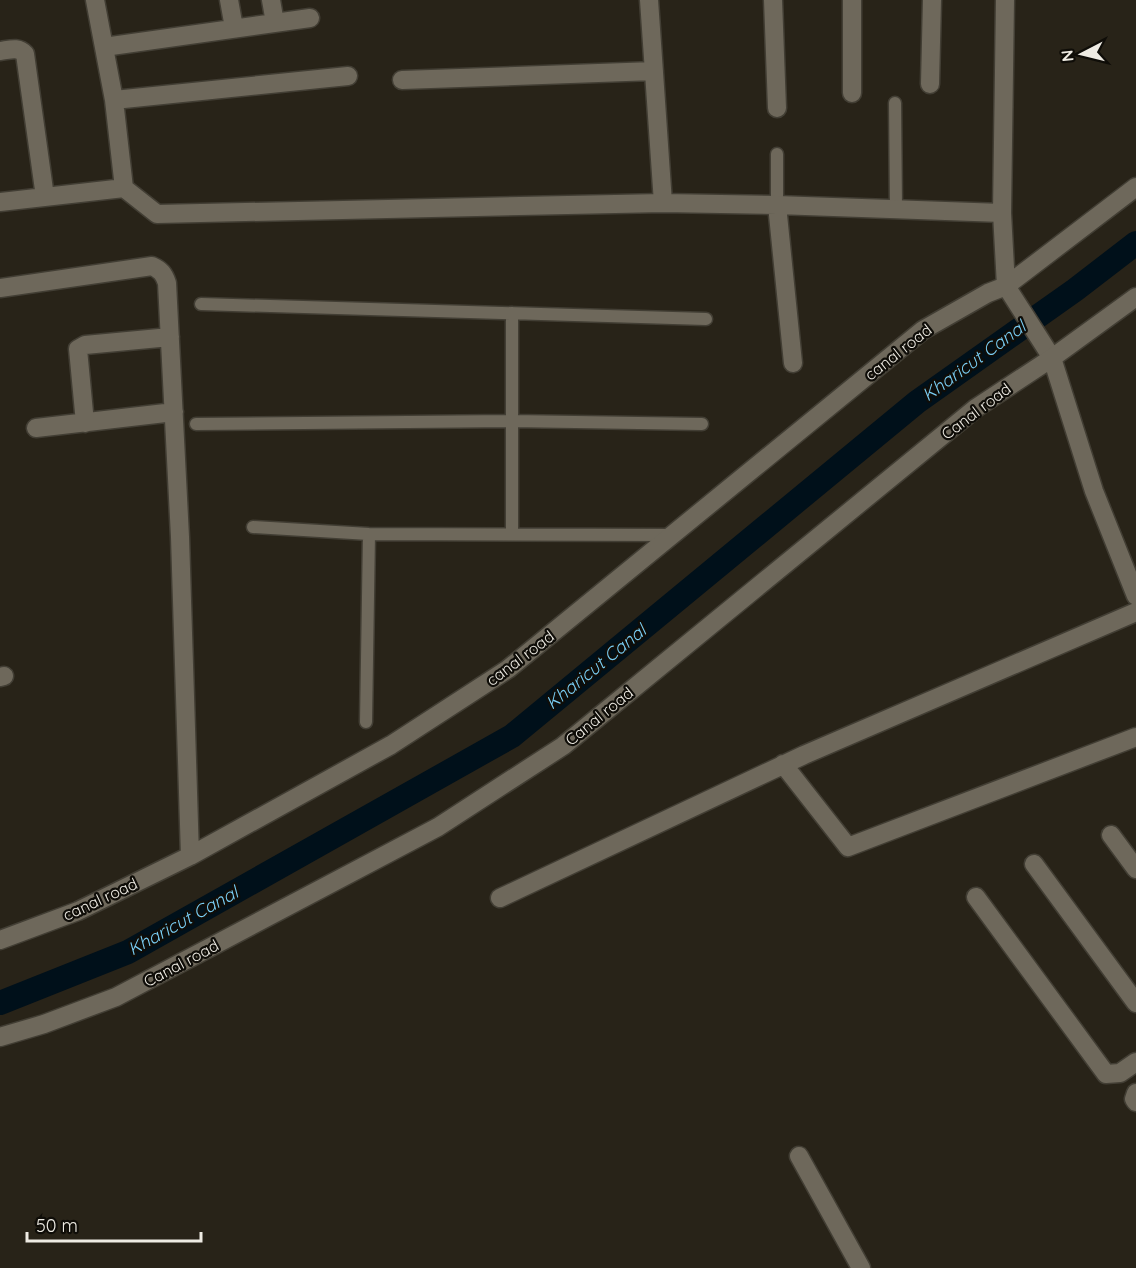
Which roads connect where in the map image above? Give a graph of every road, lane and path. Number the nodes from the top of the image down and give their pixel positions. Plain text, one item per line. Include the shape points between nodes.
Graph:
1 (95, 0) edge
2 (229, 0) edge
3 (271, 0) edge
4 (649, 0) edge
5 (773, 0) edge
6 (852, 0) edge
7 (932, 0) edge
8 (1005, 0) edge
9 (310, 18) dead end
10 (275, 23) junction
11 (234, 28) junction
12 (104, 46) junction
13 (0, 51) edge
14 (654, 71) junction
15 (348, 76) dead end
16 (402, 80) dead end
17 (930, 84) dead end
18 (852, 93) dead end
19 (114, 100) junction
20 (895, 103) dead end
21 (777, 108) dead end
22 (777, 154) dead end
23 (1136, 187) edge
24 (124, 188) junction
25 (45, 197) junction
26 (0, 202) edge
27 (663, 203) junction
28 (777, 204) junction
29 (896, 208) junction
30 (1002, 213) junction
31 (1006, 286) junction
32 (0, 288) edge
33 (1136, 297) edge
34 (201, 304) dead end
35 (512, 314) junction
36 (706, 320) dead end
37 (170, 337) junction
38 (1052, 358) junction
39 (793, 363) dead end
40 (174, 412) junction
41 (512, 421) junction
42 (85, 423) junction
43 (196, 424) dead end
44 (702, 424) dead end
45 (36, 428) dead end
46 (253, 527) dead end
47 (369, 534) junction
48 (512, 534) junction
49 (673, 535) junction
50 (1136, 596) edge
51 (1136, 612) edge
52 (366, 722) dead end
53 (1136, 737) edge
54 (783, 764) junction
55 (1111, 835) dead end
56 (190, 856) junction
57 (1034, 864) dead end
58 (1136, 870) edge
59 (976, 897) dead end
60 (500, 898) dead end
61 (0, 940) edge
62 (1136, 1003) edge
63 (0, 1037) edge
64 (1136, 1062) edge
65 (1136, 1093) edge
66 (1136, 1102) edge
67 (799, 1156) dead end
68 (861, 1268) edge

1 - 12 street
2 - 11 street
3 - 10 street
4 - 14 street
5 - 21 street
6 - 18 street
7 - 17 street
8 - 30 street
9 - 10 street
10 - 11 street
11 - 12 street
12 - 19 street
13 - 25 street via 16,49 25,54
14 - 16 street
14 - 27 street
15 - 19 street
19 - 24 street
20 - 29 lane
22 - 28 lane
23 - 31 street, canal road
24 - 25 street
24 - 27 street via 158,214
25 - 26 street
27 - 28 street
28 - 29 street
28 - 39 street
29 - 30 street
30 - 31 street
31 - 38 street
31 - 49 street, canal road via 923,330
32 - 37 street via 152,266 164,274 167,283
33 - 38 street, Canal road
34 - 35 lane
35 - 36 lane
35 - 41 lane
37 - 40 street
37 - 42 street via 85,345 78,349
38 - 50 street via 1094,491
38 - 63 street, Canal road via 976,408 563,746 467,808 116,997
40 - 42 street
40 - 56 street
41 - 43 lane
41 - 44 lane
41 - 48 lane
42 - 45 street
46 - 47 lane
47 - 48 lane
47 - 52 lane
48 - 49 lane
49 - 56 street, canal road via 508,669 391,745
51 - 54 street
53 - 54 street via 848,847
54 - 60 street
55 - 58 street
56 - 61 street, canal road via 78,911
57 - 62 street
59 - 64 street via 1106,1074 1120,1073
65 - 66 street
67 - 68 street

